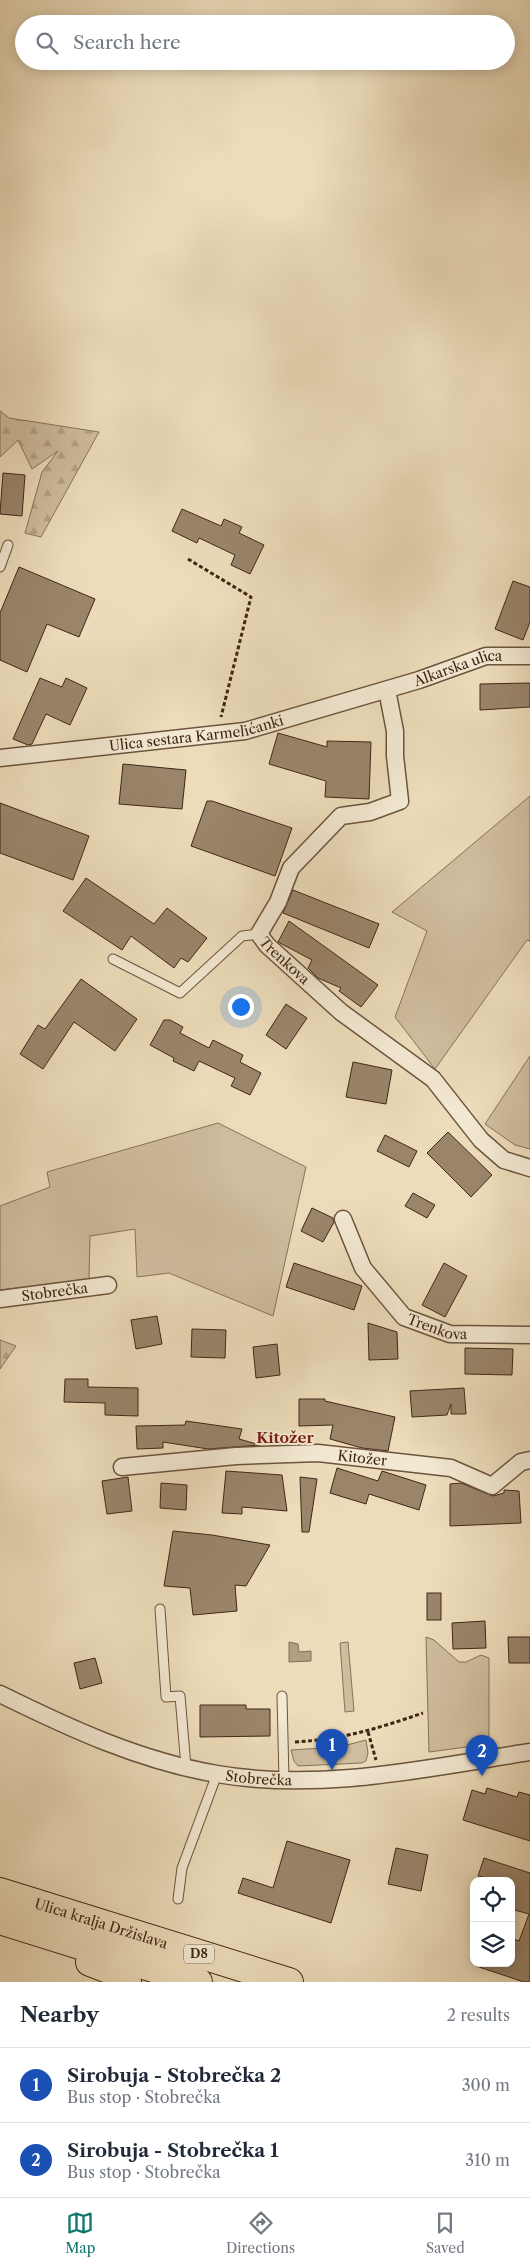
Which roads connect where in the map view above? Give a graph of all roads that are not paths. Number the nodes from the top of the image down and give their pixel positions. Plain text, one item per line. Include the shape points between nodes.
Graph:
1 (8, 545) dead end
2 (0, 567) edge
3 (530, 656) edge
4 (387, 690) junction
5 (0, 758) edge
6 (259, 934) junction
7 (113, 959) dead end
8 (530, 1168) edge
9 (343, 1219) dead end
10 (108, 1285) dead end
11 (0, 1299) edge
12 (530, 1335) edge
13 (530, 1460) edge
14 (122, 1467) dead end
15 (160, 1609) dead end
16 (0, 1694) edge
17 (282, 1696) dead end
18 (530, 1752) edge
19 (186, 1767) junction
20 (217, 1774) junction
21 (284, 1780) junction
22 (0, 1892) edge
23 (178, 1899) dead end
24 (0, 1920) edge
25 (60, 1939) junction
26 (127, 1982) edge
27 (198, 1982) edge
28 (288, 1982) edge

1 - 2 lane
3 - 4 street, Alkarska ulica via 486,656
4 - 5 street, Ulica sestara Karmelićanki via 245,731
4 - 6 street, Trenkova via 395,731 400,801 370,812 341,816 291,868 278,902
6 - 7 lane via 242,936 180,993
6 - 8 street, Trenkova via 341,1012 433,1079 481,1140 504,1160
9 - 12 street, Trenkova via 363,1268 404,1317 450,1334
10 - 11 street, Stobrečka
13 - 14 street, Kitožer via 521,1462 492,1486 451,1468 318,1453 236,1456
15 - 19 lane via 166,1697 180,1696
16 - 19 street, Stobrečka via 71,1729 153,1759
17 - 21 lane
18 - 21 street, Stobrečka via 380,1775
19 - 20 street, Stobrečka
20 - 21 street, Stobrečka
20 - 23 lane via 182,1868
22 - 28 highway, Ulica kralja Držislava / D8
24 - 25 highway, Ulica kralja Držislava / D8
25 - 26 highway via 72,1954 111,1970
25 - 27 highway, Ulica kralja Držislava / D8

